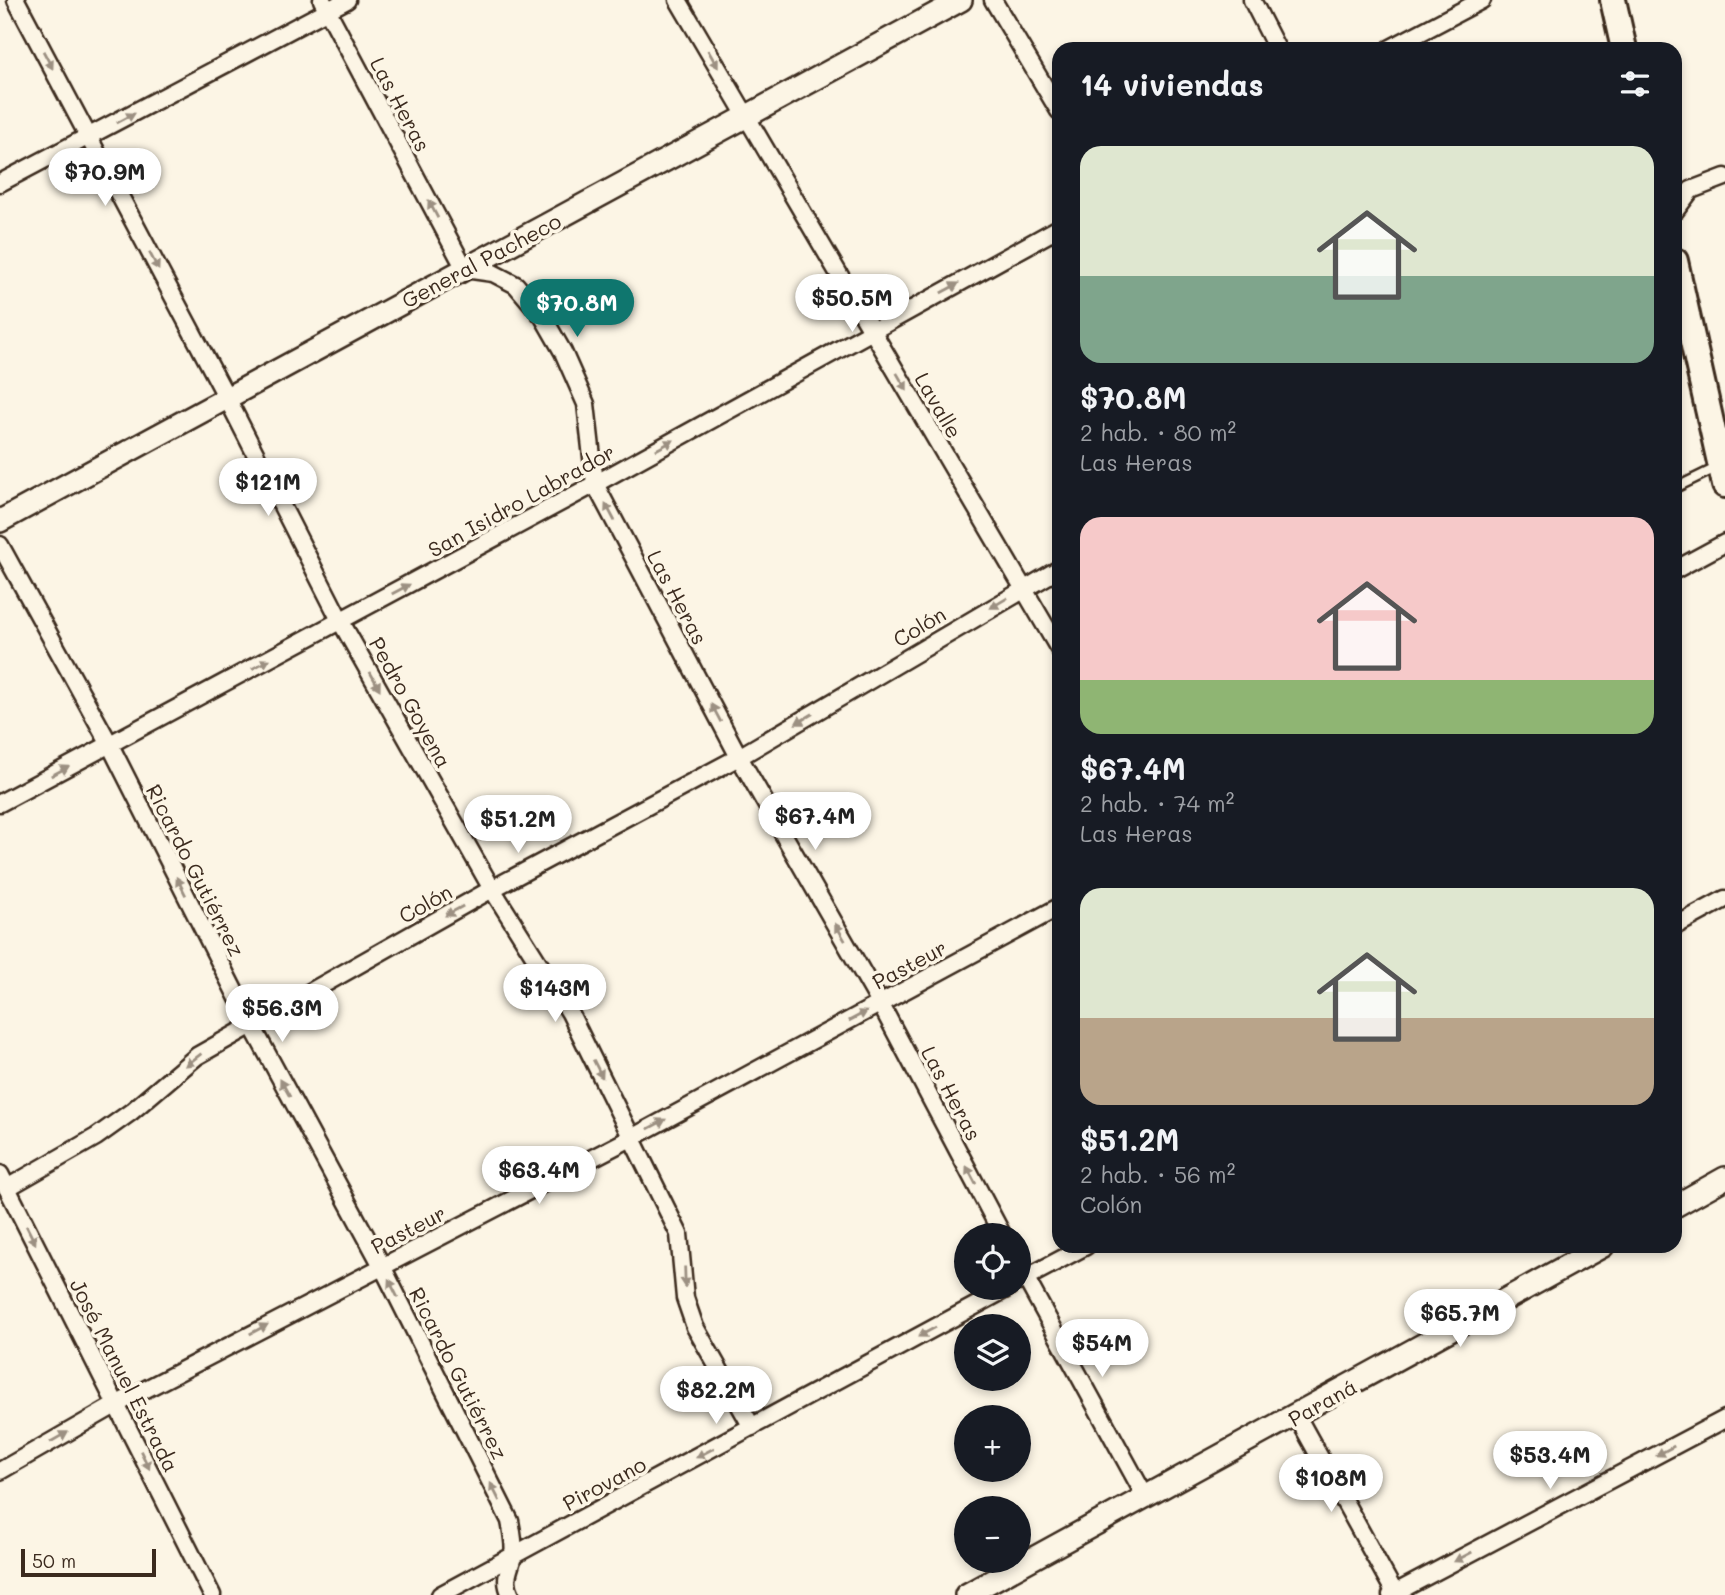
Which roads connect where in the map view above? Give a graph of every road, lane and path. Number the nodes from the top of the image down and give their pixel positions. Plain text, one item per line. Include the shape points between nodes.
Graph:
1 (16, 0) edge
2 (346, 0) edge
3 (678, 0) edge
4 (961, 0) edge
5 (993, 0) edge
6 (1252, 0) edge
7 (1482, 0) edge
8 (1613, 0) edge
9 (325, 5) edge
10 (1273, 42) edge
11 (1402, 42) edge
12 (1622, 42) edge
13 (1052, 99) edge
14 (747, 117) junction
15 (88, 138) junction
16 (1725, 177) edge
17 (0, 184) edge
18 (1682, 202) edge
19 (1052, 232) edge
20 (465, 269) junction
21 (1682, 292) edge
22 (872, 331) junction
23 (227, 398) junction
24 (1723, 475) edge
25 (595, 484) junction
26 (1682, 486) edge
27 (0, 521) edge
28 (1725, 543) edge
29 (0, 545) edge
30 (1682, 566) edge
31 (1052, 573) edge
32 (1023, 589) junction
33 (341, 622) junction
34 (1052, 637) edge
35 (110, 745) junction
36 (739, 757) junction
37 (0, 803) edge
38 (492, 889) junction
39 (1725, 899) edge
40 (1052, 911) edge
41 (1682, 922) edge
42 (880, 1003) junction
43 (251, 1024) junction
44 (633, 1137) junction
45 (1725, 1178) edge
46 (3, 1181) edge
47 (1682, 1202) edge
48 (996, 1223) edge
49 (1070, 1253) edge
50 (1590, 1253) edge
51 (382, 1266) junction
52 (1031, 1271) edge
53 (1031, 1293) edge
54 (986, 1300) edge
55 (117, 1404) junction
56 (1297, 1416) junction
57 (1725, 1419) edge
58 (752, 1427) junction
59 (0, 1471) edge
60 (1146, 1498) junction
61 (513, 1556) junction
62 (1394, 1594) edge
63 (212, 1595) edge
64 (440, 1595) edge
65 (511, 1595) edge
66 (966, 1595) edge

1 -> 15 street, Pedro Goyena
2 - 9 street
3 -> 14 street, Lavalle
4 - 14 street, General Pacheco
5 - 13 street
6 - 10 street
7 - 11 street
8 - 12 main road
15 -> 9 street
20 -> 9 street, Las Heras
14 - 20 street, General Pacheco
14 - 22 street, Lavalle
15 - 17 street
15 -> 23 street, Pedro Goyena
16 - 18 street via 1691,190
22 -> 19 street, San Isidro Labrador
20 - 23 street, General Pacheco
20 - 25 street, Las Heras via 516,285 543,317 578,379 586,404
21 - 24 main road
25 -> 22 street, San Isidro Labrador
22 -> 32 street, Lavalle
23 - 27 street, General Pacheco
23 - 33 street, Pedro Goyena
24 - 26 lane
33 -> 25 street, San Isidro Labrador
36 -> 25 street, Las Heras
28 - 30 street
29 - 35 street, Ricardo Gutiérrez
31 - 32 street, Colón
32 - 34 street, Lavalle
32 -> 36 street, Colón
35 -> 33 street, San Isidro Labrador
33 -> 38 street, Pedro Goyena
37 -> 35 street, San Isidro Labrador
43 -> 35 street, Ricardo Gutiérrez
36 - 38 street, Colón
42 -> 36 street, Las Heras
38 -> 43 street, Colón
38 -> 44 street, Pedro Goyena via 570,1013
39 - 41 street
40 - 42 street, Pasteur
44 -> 42 street, Pasteur
48 -> 42 street, Las Heras
43 -> 46 street, Colón via 197,1056 96,1136
51 -> 43 street, Ricardo Gutiérrez
44 - 51 street, Pasteur
44 -> 58 street, Pedro Goyena via 680,1234 685,1298 695,1327
45 - 47 street
46 -> 55 street, José Manuel Estrada
49 - 52 street
50 - 56 street, Paraná
55 -> 51 street, Pasteur
61 -> 51 street, Ricardo Gutiérrez via 510,1521
53 - 60 street
54 -> 58 street, Pirovano
59 -> 55 street, Pasteur
55 -> 63 street, José Manuel Estrada
56 - 60 street, Paraná
56 - 62 street
57 -> 62 street
58 -> 61 street, Pirovano
60 - 66 street, Paraná
61 - 64 street, Pirovano
61 - 65 street, Ricardo Gutiérrez via 506,1573

